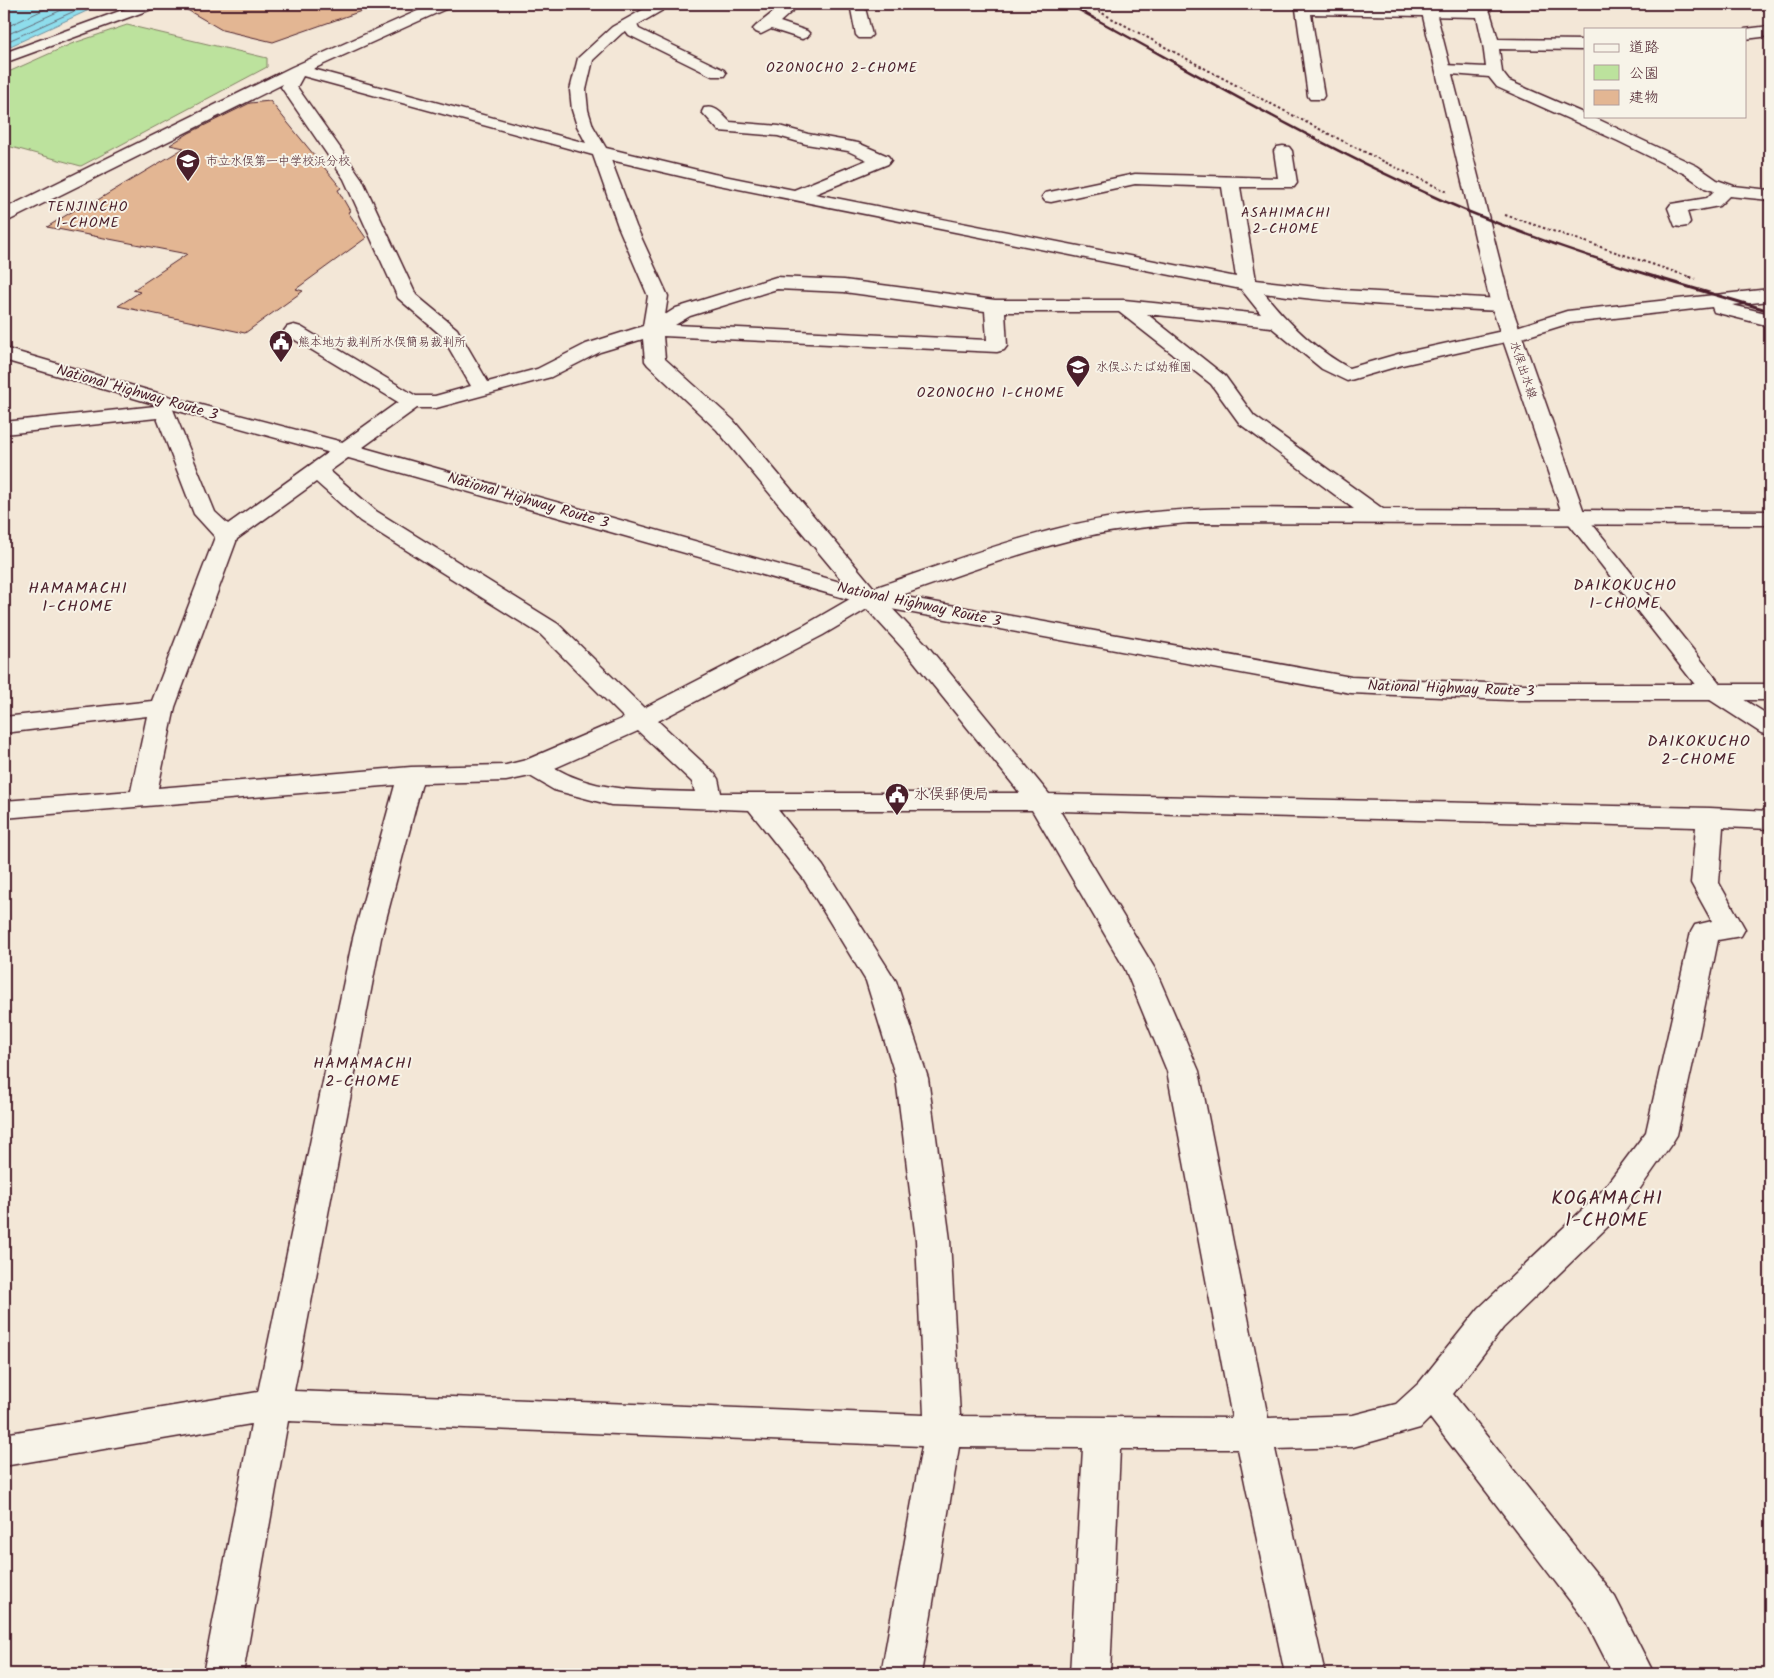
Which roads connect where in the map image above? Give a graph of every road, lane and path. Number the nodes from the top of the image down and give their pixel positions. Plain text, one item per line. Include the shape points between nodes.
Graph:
1 (152, 4) edge
2 (445, 4) edge
3 (663, 4) edge
4 (785, 4) edge
5 (857, 4) edge
6 (1085, 4) edge
7 (1301, 6) edge
8 (1429, 9) edge
9 (628, 24) junction
10 (1770, 31) edge
11 (802, 34) dead end
12 (864, 34) dead end
13 (1746, 34) edge
14 (1491, 44) junction
15 (1584, 45) edge
16 (4, 58) edge
17 (298, 70) junction
18 (1444, 70) junction
19 (1494, 72) junction
20 (718, 73) dead end
21 (1316, 96) dead end
22 (710, 112) dead end
23 (1283, 151) dead end
24 (600, 152) junction
25 (1230, 182) junction
26 (1725, 189) junction
27 (796, 195) junction
28 (1770, 195) edge
29 (1052, 197) dead end
30 (1476, 203) junction
31 (4, 216) edge
32 (1681, 222) dead end
33 (1702, 281) dead end
34 (1247, 285) junction
35 (1770, 295) edge
36 (1697, 302) junction
37 (1501, 305) junction
38 (995, 306) junction
39 (1124, 306) junction
40 (1770, 320) edge
41 (1277, 322) junction
42 (652, 330) junction
43 (294, 331) dead end
44 (1512, 336) junction
45 (4, 354) edge
46 (483, 390) junction
47 (412, 402) junction
48 (168, 407) junction
49 (4, 428) edge
50 (346, 450) junction
51 (317, 471) junction
52 (1376, 515) junction
53 (1574, 516) junction
54 (1770, 518) edge
55 (226, 536) junction
56 (869, 598) junction
57 (1713, 691) junction
58 (1770, 692) edge
59 (162, 707) junction
60 (641, 720) junction
61 (4, 725) edge
62 (1770, 727) edge
63 (534, 767) junction
64 (410, 775) junction
65 (143, 797) junction
66 (756, 800) junction
67 (710, 801) junction
68 (1041, 802) junction
69 (4, 810) edge
70 (1710, 817) junction
71 (1770, 820) edge
72 (1432, 1394) junction
73 (273, 1405) junction
74 (943, 1431) junction
75 (1102, 1433) junction
76 (1253, 1434) junction
77 (4, 1450) edge
78 (223, 1674) edge
79 (901, 1674) edge
80 (1090, 1674) edge
81 (1305, 1674) edge
82 (1634, 1674) edge

1 - 16 main road
2 - 17 main road
3 - 9 main road
4 - 11 main road via 791,6 765,26
5 - 12 main road
6 - 30 path via 1387,164
7 - 8 main road
7 - 21 main road
8 - 14 main road via 1483,12
8 - 18 main road, 水俣出水線
9 - 20 main road via 634,32
9 - 24 main road via 616,30 586,58 578,90 584,126
10 - 13 main road
14 - 15 main road
14 - 19 main road
17 - 24 main road
17 - 31 main road
17 - 46 main road via 289,87 353,178 408,298 450,333
18 - 19 main road
18 - 30 main road, 水俣出水線
19 - 26 main road via 1503,84 1624,137
22 - 27 main road via 725,127 779,131 852,147 882,160
23 - 25 main road via 1288,183
24 - 27 main road
24 - 42 main road via 627,226 658,296
25 - 29 main road via 1135,179
25 - 34 main road
26 - 28 main road
26 - 32 main road via 1713,202 1677,208
27 - 34 main road
30 - 33 path via 1575,240
30 - 37 main road, 水俣出水線
34 - 37 main road via 1350,297
34 - 41 main road
35 - 36 main road
36 - 40 main road
36 - 44 main road via 1567,317
37 - 44 main road, 水俣出水線
38 - 39 main road
38 - 42 main road via 844,286 776,283 683,312
38 - 42 main road via 997,346
39 - 41 main road
39 - 52 main road via 1218,380 1247,420
41 - 44 main road via 1347,375 1398,360
42 - 46 main road via 593,348 544,373
42 - 56 main road via 655,361 725,425
43 - 47 main road
44 - 53 main road, 水俣出水線
45 - 48 main road, National Highway Route 3
46 - 47 main road via 436,402
47 - 50 main road
48 - 49 main road
48 - 50 main road, National Highway Route 3
48 - 55 main road via 205,514
50 - 51 main road
50 - 56 main road, National Highway Route 3
51 - 55 main road
51 - 60 main road via 368,516 548,629
52 - 53 main road
52 - 56 main road via 1188,516 1125,522 1008,550
53 - 54 main road
53 - 57 main road, 水俣出水線
55 - 59 main road
56 - 57 main road, National Highway Route 3 via 1351,685 1415,691
56 - 60 main road
56 - 68 main road via 917,649
57 - 58 main road, National Highway Route 3
57 - 62 main road
59 - 61 main road
59 - 65 main road
60 - 63 main road
60 - 67 main road via 705,779
63 - 64 main road via 506,773
63 - 67 main road via 563,784 611,797
64 - 65 main road
64 - 73 main road via 368,938
65 - 69 main road
66 - 67 main road
66 - 68 main road
66 - 74 main road via 814,872 881,980 912,1078 933,1240
68 - 70 main road
68 - 76 main road via 1140,969 1183,1071
70 - 71 main road
70 - 72 main road via 1705,883 1731,929 1705,932 1661,1135 1613,1201 1491,1318
72 - 76 main road via 1407,1417 1352,1431
72 - 82 main road via 1600,1610
73 - 74 main road
73 - 77 main road
73 - 78 main road
74 - 75 main road
74 - 79 main road
75 - 76 main road
75 - 80 main road
76 - 81 main road

